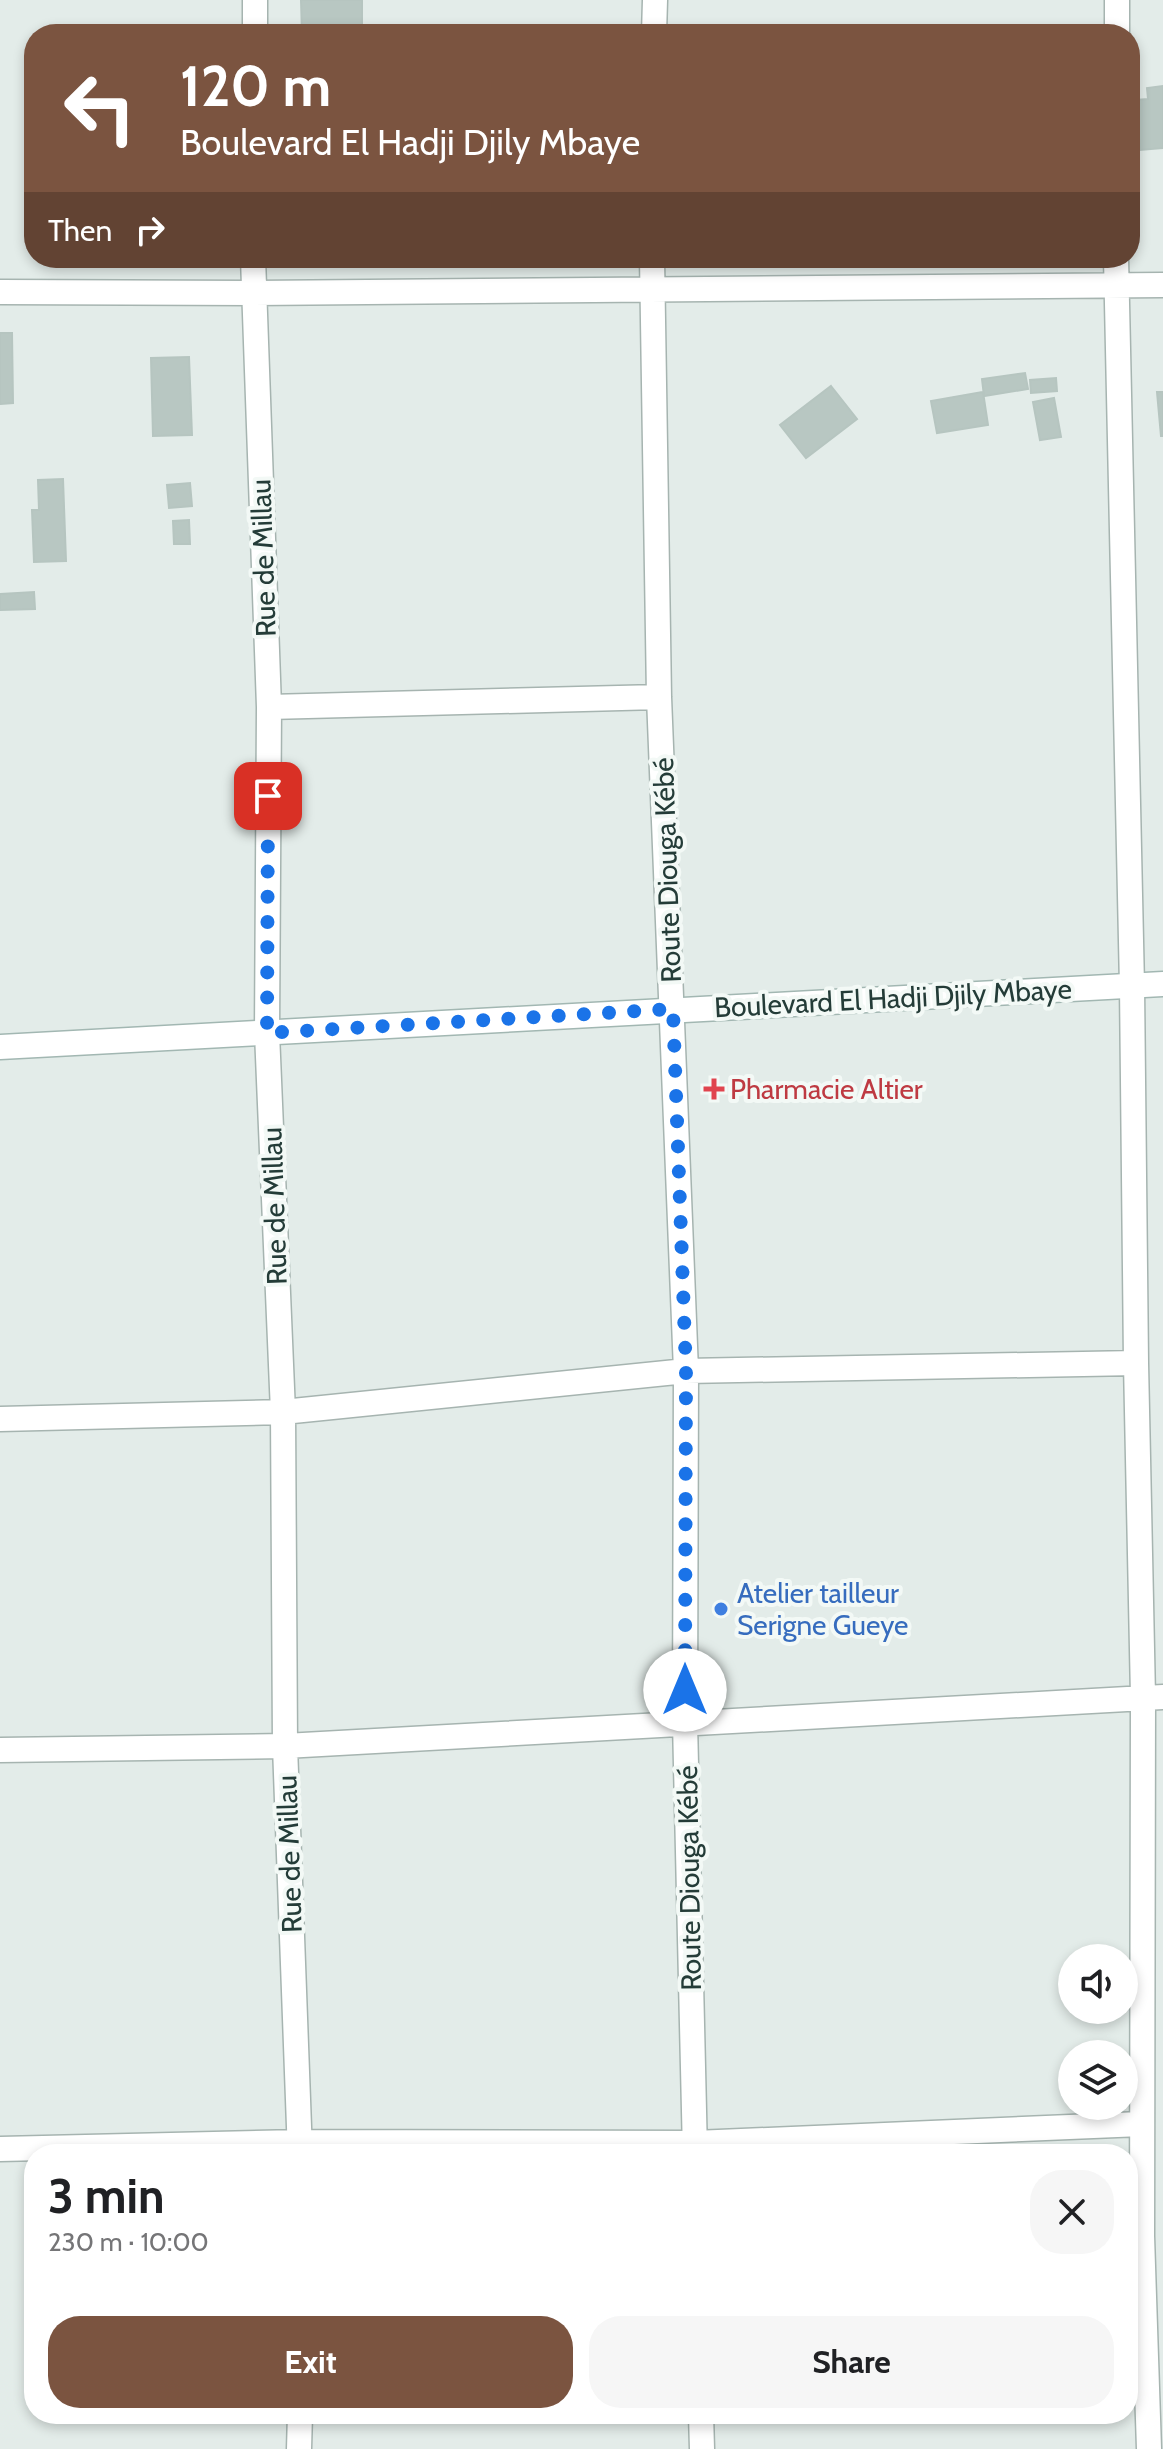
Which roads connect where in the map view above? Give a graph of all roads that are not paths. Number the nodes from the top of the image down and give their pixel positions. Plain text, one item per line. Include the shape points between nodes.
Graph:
1 (255, 0) edge
2 (655, 0) edge
3 (1117, 0) edge
4 (255, 24) edge
5 (654, 24) edge
6 (1117, 24) edge
7 (253, 268) edge
8 (652, 268) edge
9 (1116, 268) edge
10 (1163, 285) edge
11 (1116, 286) junction
12 (651, 289) junction
13 (0, 292) edge
14 (253, 293) junction
15 (659, 697) junction
16 (269, 707) junction
17 (1163, 984) edge
18 (1132, 986) junction
19 (673, 1009) junction
20 (267, 1033) junction
21 (0, 1047) edge
22 (1136, 1363) junction
23 (686, 1371) junction
24 (283, 1412) junction
25 (0, 1419) edge
26 (1153, 1697) edge
27 (685, 1722) junction
28 (285, 1746) junction
29 (0, 1750) edge
30 (1141, 2124) junction
31 (300, 2144) edge
32 (695, 2144) edge
33 (784, 2144) edge
34 (0, 2149) edge
35 (24, 2149) edge
36 (1153, 2235) edge
37 (300, 2424) edge
38 (701, 2424) edge
39 (299, 2449) edge
40 (702, 2449) edge
41 (1149, 2449) edge

1 - 4 street
2 - 5 street
3 - 6 street
7 - 14 street, Rue de Millau
8 - 12 street, Route Diouga Kébé
9 - 11 street
10 - 11 street
11 - 12 street
11 - 18 street
12 - 14 street
12 - 15 street, Route Diouga Kébé
13 - 14 street
14 - 16 street, Rue de Millau
15 - 16 street
15 - 19 street, Route Diouga Kébé
16 - 20 street, Rue de Millau
17 - 18 street, Boulevard El Hadji Djily Mbaye
18 - 19 street, Boulevard El Hadji Djily Mbaye
18 - 22 street
19 - 20 street, Boulevard El Hadji Djily Mbaye
19 - 23 street, Route Diouga Kébé
20 - 21 street, Boulevard El Hadji Djily Mbaye
20 - 24 street, Rue de Millau
22 - 23 street
22 - 26 street
23 - 24 street
23 - 27 street, Route Diouga Kébé
24 - 25 street
24 - 28 street, Rue de Millau
26 - 27 street
26 - 30 street
27 - 28 street
27 - 32 street, Route Diouga Kébé
28 - 29 street
28 - 31 street, Rue de Millau
30 - 33 street
30 - 36 street
34 - 35 street
36 - 41 street
37 - 39 street
38 - 40 street

